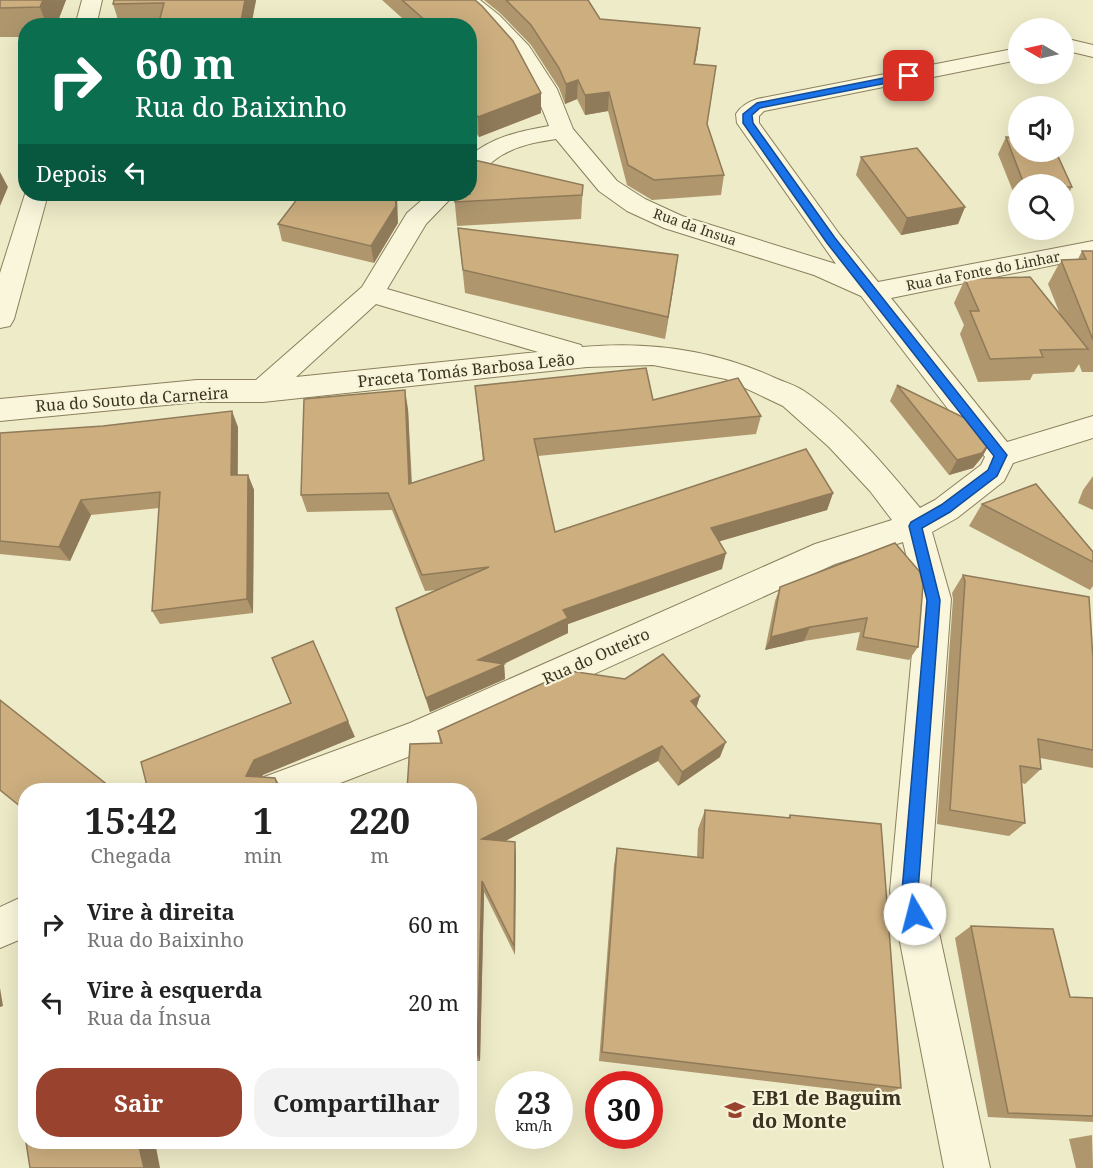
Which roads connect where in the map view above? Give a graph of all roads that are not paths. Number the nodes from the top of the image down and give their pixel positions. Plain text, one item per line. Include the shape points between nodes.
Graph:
1 (92, 0) edge
2 (467, 0) edge
3 (87, 18) edge
4 (1074, 46) edge
5 (1093, 51) edge
6 (1008, 56) edge
7 (562, 131) junction
8 (477, 162) edge
9 (34, 201) edge
10 (435, 201) edge
11 (1093, 249) edge
12 (873, 292) junction
13 (372, 294) junction
14 (0, 319) edge
15 (587, 357) junction
16 (263, 391) junction
17 (0, 410) edge
18 (1093, 427) edge
19 (1001, 455) junction
20 (915, 526) junction
21 (295, 783) edge
22 (18, 919) edge
23 (0, 928) edge
24 (967, 1168) edge

1 - 3 street
2 - 7 street, Rua da Insua via 521,51 546,89
4 - 5 street
6 - 12 street via 757,106 747,114 748,123 831,241
7 - 8 street via 519,137 498,145
7 - 12 street, Rua da Insua via 608,186 636,205 673,222 823,269
9 - 14 street
10 - 13 street via 416,219
11 - 12 street, Rua da Fonte do Linhar
12 - 19 street
13 - 15 street, Praceta Tomás Barbosa Leão
13 - 16 street
15 - 16 street, Praceta Tomás Barbosa Leão
15 - 20 street via 653,355 705,364 732,370 794,398 840,438
16 - 17 street, Rua do Souto da Carneira via 197,391
18 - 19 street
19 - 20 street, Rua do Outeiro via 993,473
20 - 21 street, Rua do Outeiro via 826,553 422,735
20 - 24 street via 934,600 910,891
22 - 23 street

